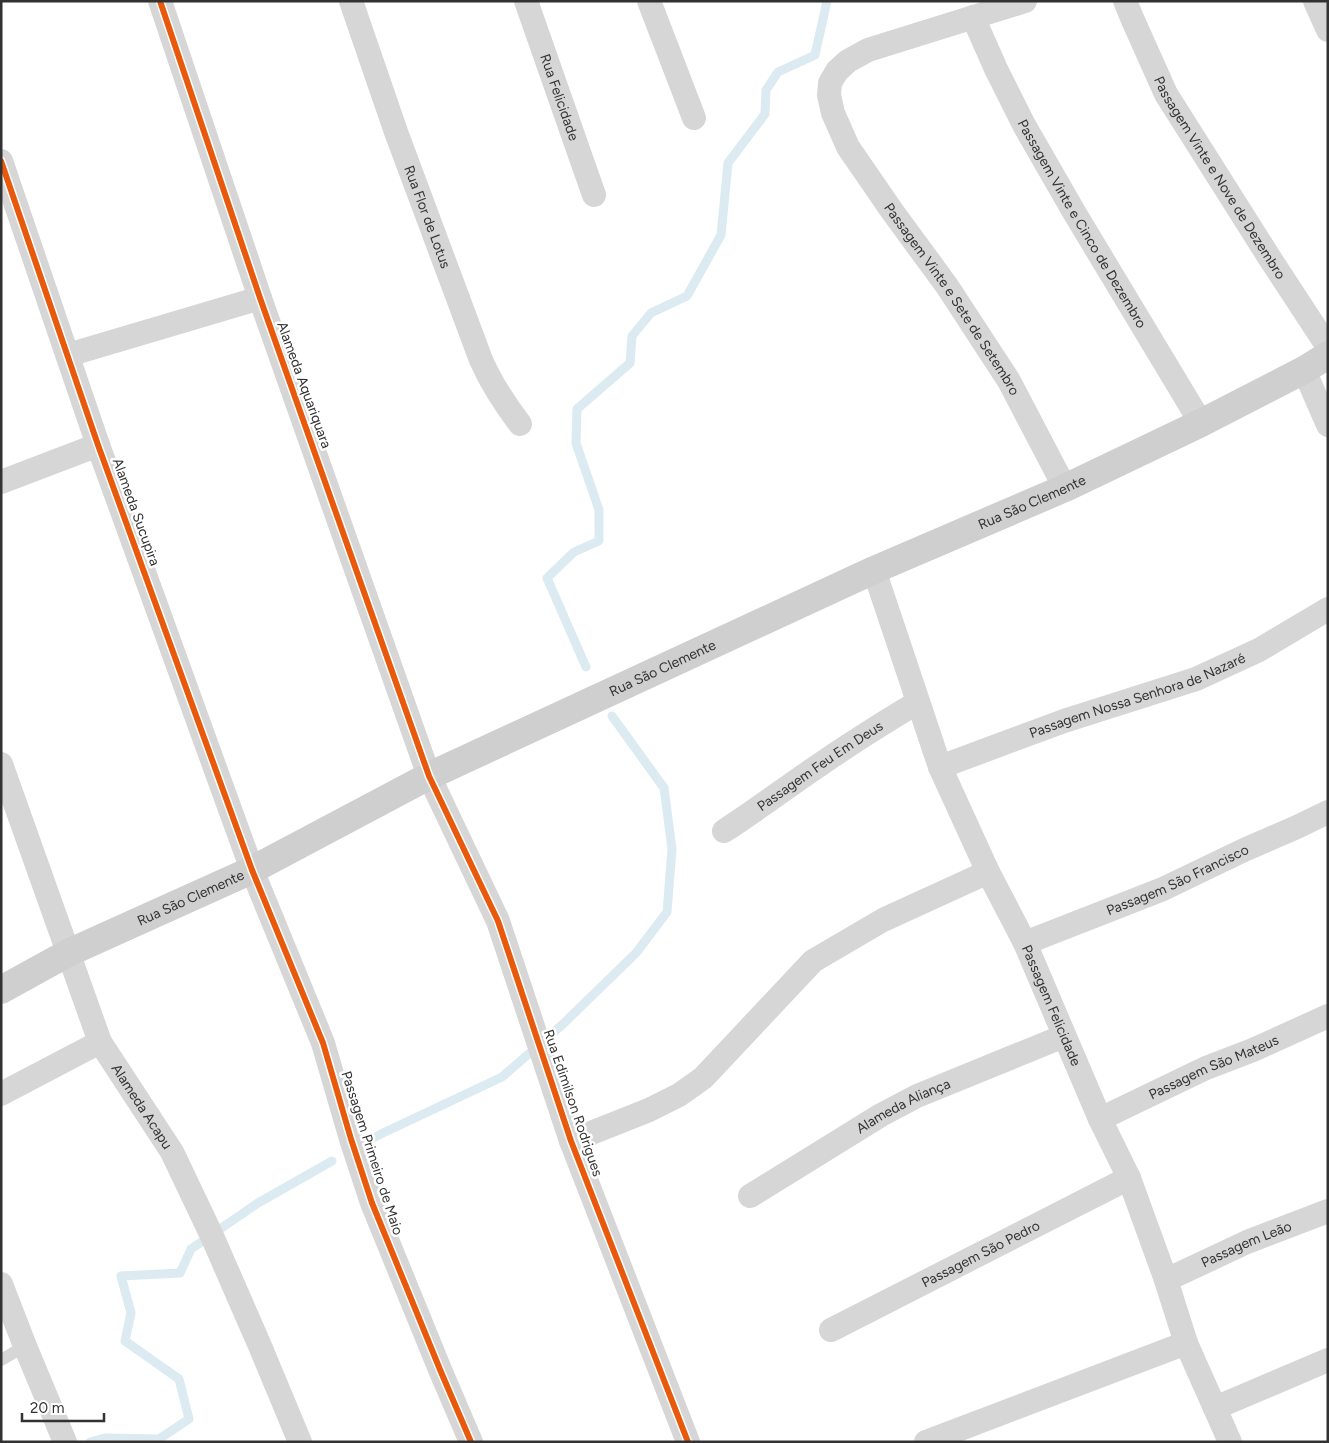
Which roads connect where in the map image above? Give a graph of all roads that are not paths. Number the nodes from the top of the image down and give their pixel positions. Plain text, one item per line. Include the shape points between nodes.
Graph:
1 (160, 1) edge
2 (351, 1) edge
3 (526, 1) edge
4 (649, 1) edge
5 (1025, 1) edge
6 (1125, 1) edge
7 (1315, 1) edge
8 (973, 17) junction
9 (1328, 30) edge
10 (694, 118) dead end
11 (1, 161) edge
12 (594, 195) dead end
13 (260, 298) junction
14 (1328, 347) edge
15 (68, 355) junction
16 (1328, 355) edge
17 (1304, 370) junction
18 (1201, 423) junction
19 (520, 424) dead end
20 (1328, 425) edge
21 (98, 445) junction
22 (1, 482) edge
23 (1065, 488) junction
24 (874, 570) junction
25 (1328, 609) edge
26 (918, 702) junction
27 (1, 764) edge
28 (940, 767) junction
29 (429, 776) junction
30 (1328, 812) edge
31 (724, 831) dead end
32 (252, 870) junction
33 (988, 872) junction
34 (1025, 944) junction
35 (68, 954) junction
36 (1, 990) edge
37 (1328, 1016) edge
38 (1064, 1036) junction
39 (100, 1042) junction
40 (1, 1094) edge
41 (1100, 1119) junction
42 (571, 1141) junction
43 (1129, 1178) junction
44 (750, 1196) dead end
45 (1328, 1211) edge
46 (1166, 1280) junction
47 (1, 1284) edge
48 (831, 1330) dead end
49 (1186, 1343) junction
50 (25, 1346) junction
51 (1, 1360) edge
52 (1328, 1360) edge
53 (1215, 1408) junction
54 (65, 1442) edge
55 (300, 1442) edge
56 (471, 1442) edge
57 (688, 1442) edge
58 (926, 1442) edge
59 (1230, 1442) edge

1 - 13 street, Alameda Aquariquara
2 - 19 street, Rua Flor de Lotus via 399,141 481,360 492,384
3 - 12 street, Rua Felicidade
4 - 10 street
5 - 8 street, Passagem Vinte e Sete de Setembro
6 - 14 street, Passagem Vinte e Nove de Dezembro via 1166,94
7 - 9 street
8 - 18 street, Passagem Vinte e Cinco de Dezembro via 1029,133
8 - 23 street, Passagem Vinte e Sete de Setembro via 868,50 837,71 830,83 829,95 848,147 947,286 1009,381
11 - 15 street, Alameda Sucupira
13 - 15 street
13 - 29 street, Alameda Aquariquara
15 - 21 street, Alameda Sucupira
16 - 17 main road, Rua São Clemente
17 - 18 main road, Rua São Clemente
17 - 20 street
18 - 23 main road, Rua São Clemente
21 - 22 street
21 - 32 street, Alameda Sucupira
23 - 24 main road, Rua São Clemente
24 - 26 street, Passagem Felicidade
24 - 29 main road, Rua São Clemente
25 - 28 street, Passagem Nossa Senhora de Nazaré via 1259,650 1196,679
26 - 28 street, Passagem Felicidade
26 - 31 street, Passagem Feu Em Deus via 814,768
27 - 35 street, Alameda Acapu
28 - 33 street, Passagem Felicidade
29 - 32 main road, Rua São Clemente
29 - 42 street, Rua Edimilson Rodrigues via 498,921
30 - 34 street, Passagem São Francisco via 1163,890
32 - 35 main road, Rua São Clemente
32 - 56 street, Passagem Primeiro de Maio via 323,1043 372,1203
33 - 34 street, Passagem Felicidade
33 - 42 street via 883,920 813,961 703,1078 650,1110
34 - 38 street, Passagem Felicidade
35 - 36 main road, Rua São Clemente
35 - 39 street, Alameda Acapu
37 - 41 street, Passagem São Mateus via 1206,1068
38 - 41 street, Passagem Felicidade
38 - 44 street, Alameda Aliança via 918,1096 881,1115
39 - 40 street
39 - 55 street, Alameda Acapu via 172,1152 212,1236
41 - 43 street, Passagem Felicidade
42 - 57 street, Rua Edimilson Rodrigues
43 - 46 street, Passagem Felicidade
43 - 48 street, Passagem São Pedro
45 - 46 street, Passagem Leão via 1247,1242
46 - 49 street, Passagem Felicidade
47 - 50 street
49 - 53 street, Passagem Felicidade
49 - 58 street
50 - 51 lane
50 - 54 street
52 - 53 street
53 - 59 street, Passagem Felicidade

